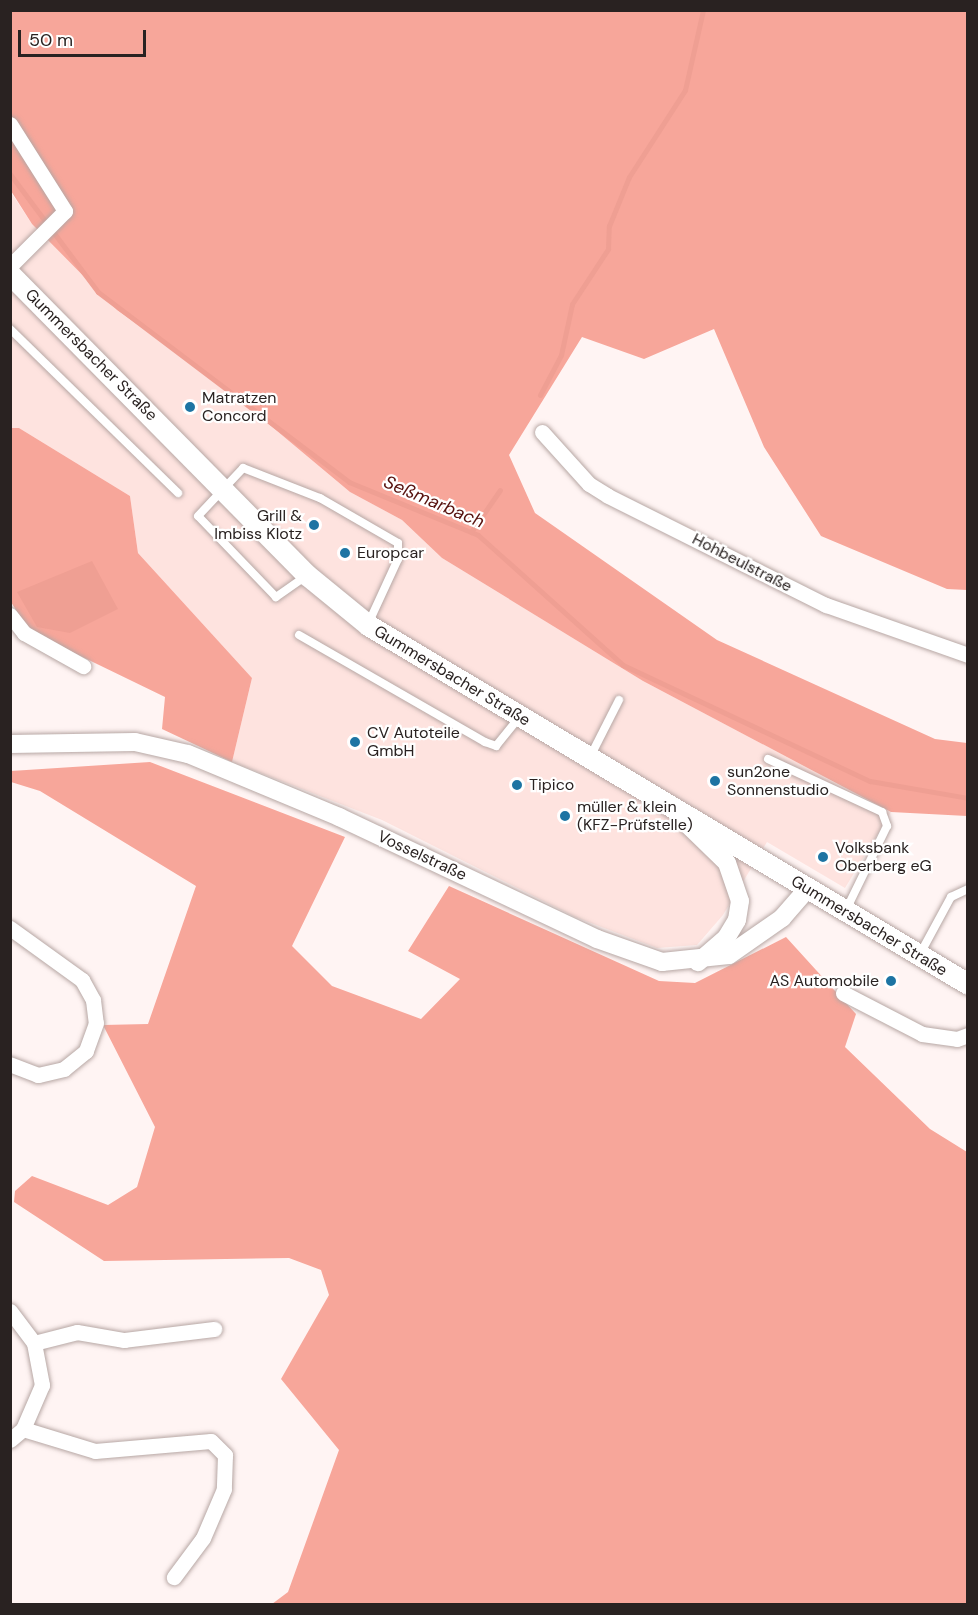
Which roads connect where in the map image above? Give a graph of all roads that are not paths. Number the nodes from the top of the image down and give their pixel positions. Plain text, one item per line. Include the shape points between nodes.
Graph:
1 (10, 124) edge
2 (10, 266) edge
3 (10, 274) edge
4 (10, 329) edge
5 (542, 432) dead end
6 (221, 489) junction
7 (178, 493) dead end
8 (307, 575) junction
9 (10, 615) edge
10 (368, 625) junction
11 (299, 635) dead end
12 (968, 655) edge
13 (83, 666) dead end
14 (619, 700) dead end
15 (519, 717) junction
16 (10, 744) edge
17 (589, 759) junction
18 (768, 759) dead end
19 (670, 808) junction
20 (807, 889) junction
21 (968, 889) edge
22 (845, 912) junction
23 (10, 928) edge
24 (919, 956) junction
25 (698, 962) junction
26 (968, 984) edge
27 (843, 993) dead end
28 (968, 1035) edge
29 (10, 1064) edge
30 (10, 1311) edge
31 (214, 1329) dead end
32 (34, 1343) junction
33 (23, 1429) junction
34 (10, 1440) edge
35 (174, 1577) dead end

1 - 2 street via 65,211
3 - 6 main road, Gummersbacher Straße
4 - 7 lane
5 - 12 street, Hohbeulstraße via 589,484 608,496 826,605
6 - 8 main road, Gummersbacher Straße
6 - 8 lane via 198,516 268,589 276,597
6 - 10 lane via 243,468 254,469 329,503 398,543 398,559
8 - 10 main road, Gummersbacher Straße
9 - 13 street via 24,633
10 - 15 main road, Gummersbacher Straße
11 - 15 lane via 485,742 496,746
14 - 17 lane
15 - 17 main road, Gummersbacher Straße
16 - 25 street, Vosselstraße via 135,742 188,754 339,817 633,955
17 - 19 main road, Gummersbacher Straße
18 - 22 lane via 882,812 887,826
19 - 20 main road, Gummersbacher Straße
19 - 25 street via 727,863 738,883 737,920
20 - 22 main road, Gummersbacher Straße
20 - 25 street, Vosselstraße via 750,942 723,957
21 - 24 lane via 951,897
22 - 24 main road, Gummersbacher Straße
23 - 29 street via 82,980 93,1000 96,1023 86,1051 64,1070 38,1075
24 - 26 main road, Gummersbacher Straße
27 - 28 street via 921,1034 957,1039
30 - 32 street
31 - 32 street via 124,1340 77,1332
32 - 33 street via 42,1385
33 - 34 street
33 - 35 street via 95,1451 211,1441 225,1455 224,1490 204,1538

